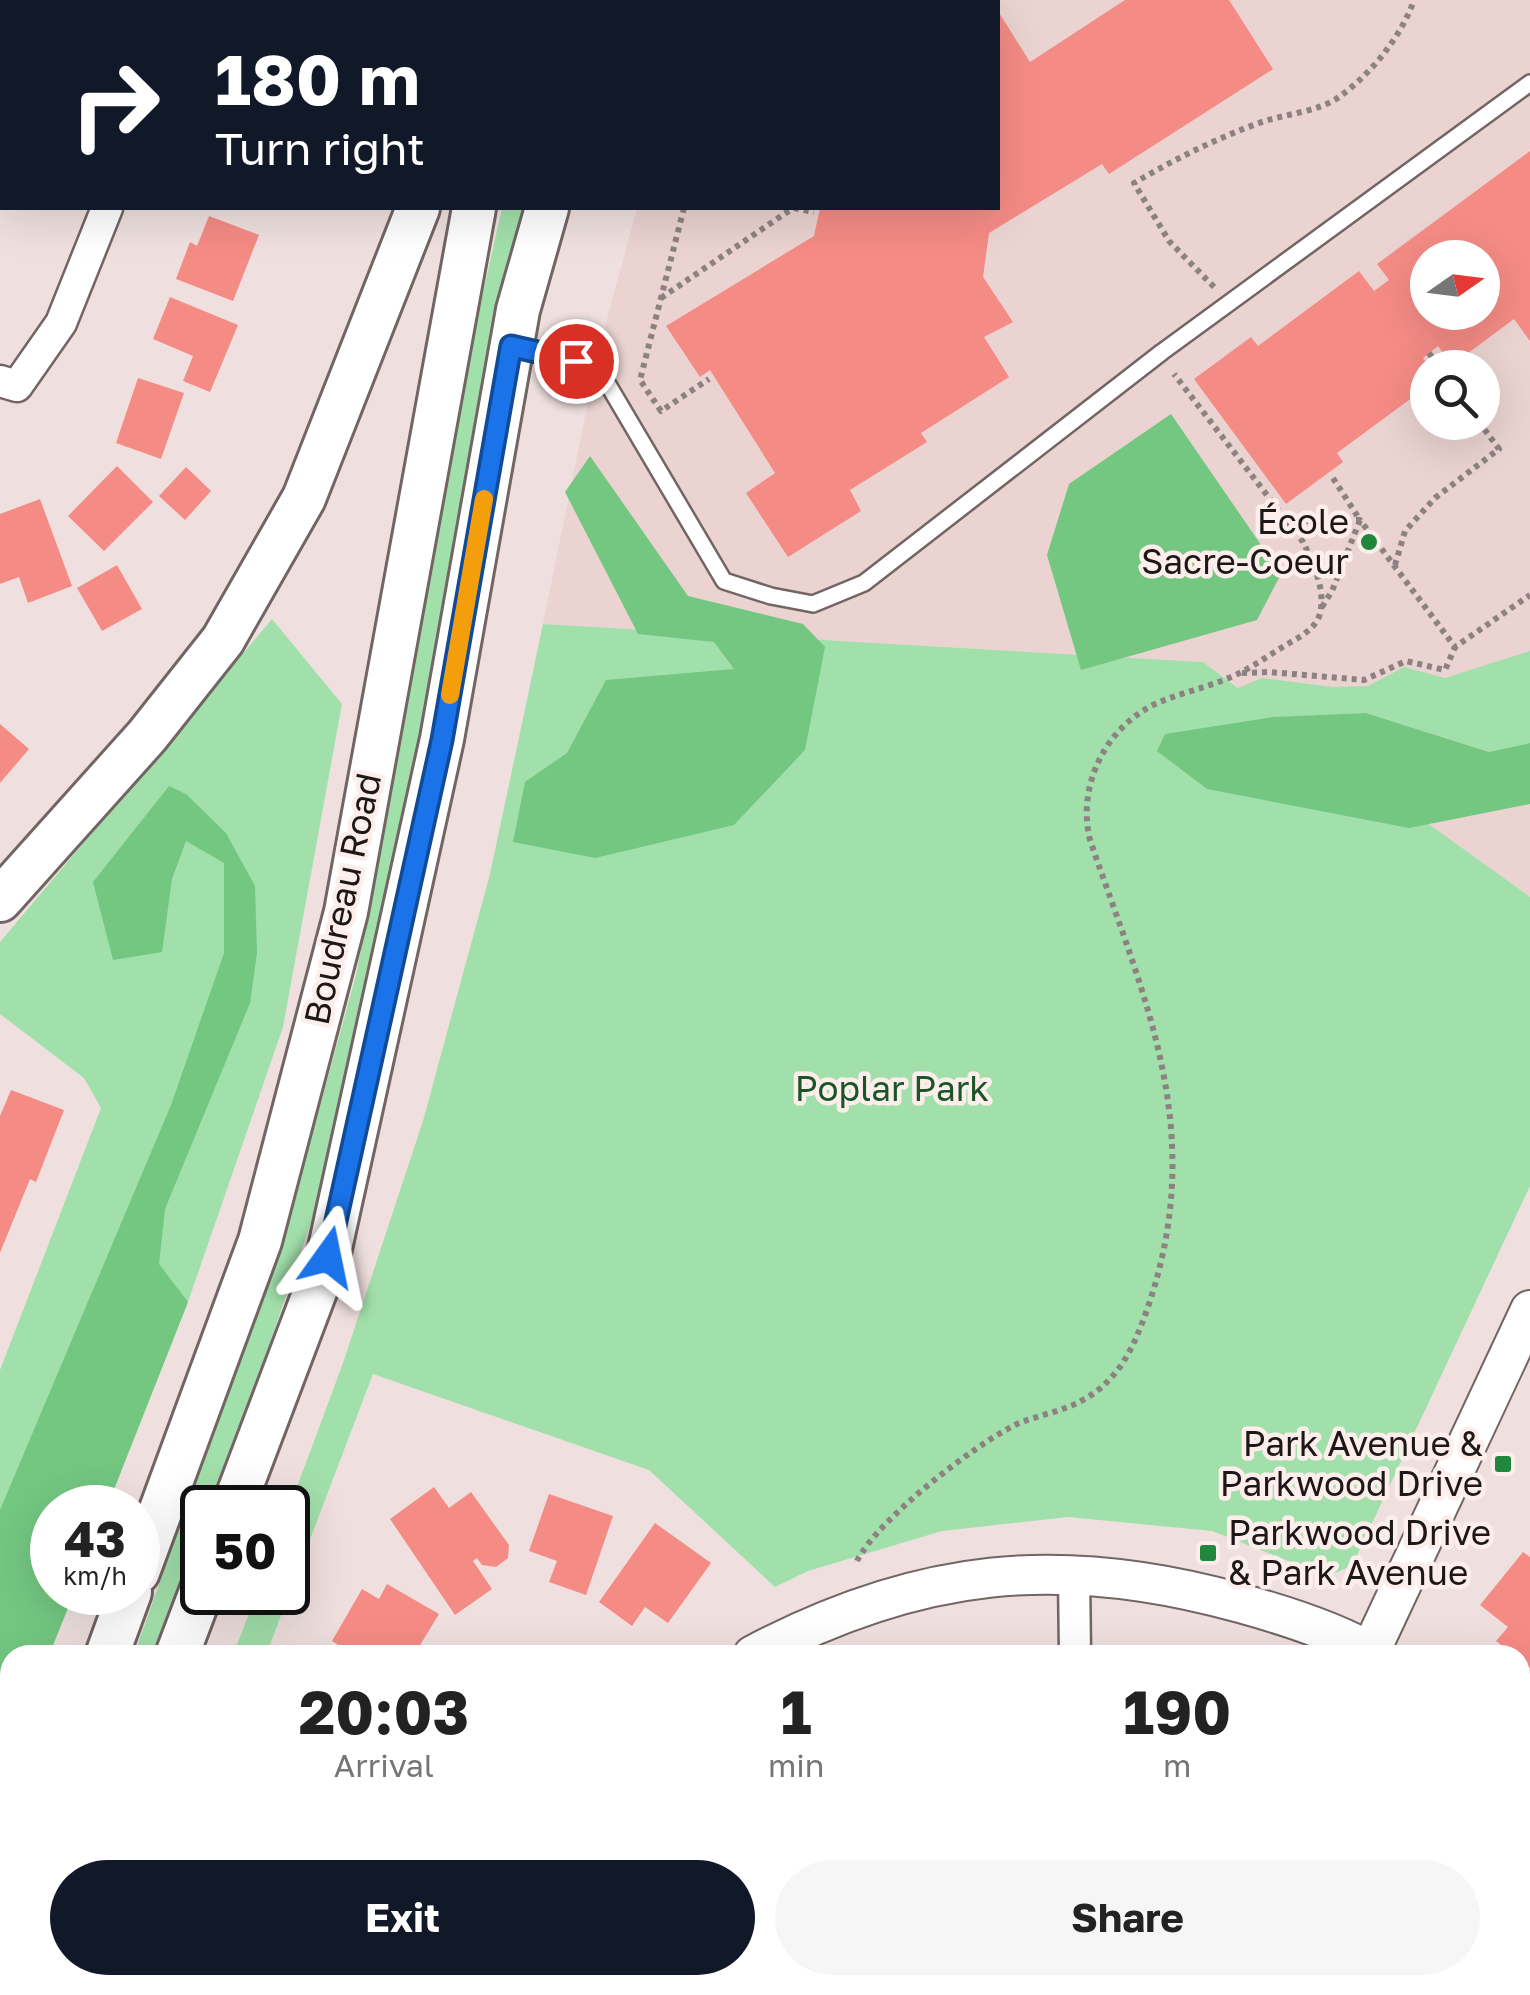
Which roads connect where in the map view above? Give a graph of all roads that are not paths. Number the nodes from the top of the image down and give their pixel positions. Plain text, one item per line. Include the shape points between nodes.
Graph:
1 (1530, 84) edge
2 (106, 210) edge
3 (417, 210) edge
4 (474, 210) edge
5 (546, 210) edge
6 (511, 346) junction
7 (0, 381) edge
8 (0, 900) edge
9 (1530, 1310) edge
10 (242, 1485) edge
11 (160, 1512) edge
12 (1074, 1574) junction
13 (122, 1615) edge
14 (193, 1615) edge
15 (111, 1645) edge
16 (182, 1645) edge
17 (774, 1645) edge
18 (1074, 1645) edge
19 (1353, 1645) edge
20 (1377, 1645) edge

1 - 6 lane via 1228,304 864,584 813,604 724,580 597,366
2 - 7 street via 60,323 18,386
3 - 8 main road via 304,498 223,640
4 - 11 main road, Boudreau Road via 346,912 260,1241
5 - 6 main road, Boudreau Road
6 - 10 main road, Boudreau Road via 442,740 328,1257
9 - 20 street
12 - 17 street via 1019,1574 924,1588
12 - 18 street
12 - 19 street via 1181,1587 1270,1611
13 - 15 main road
14 - 16 main road

